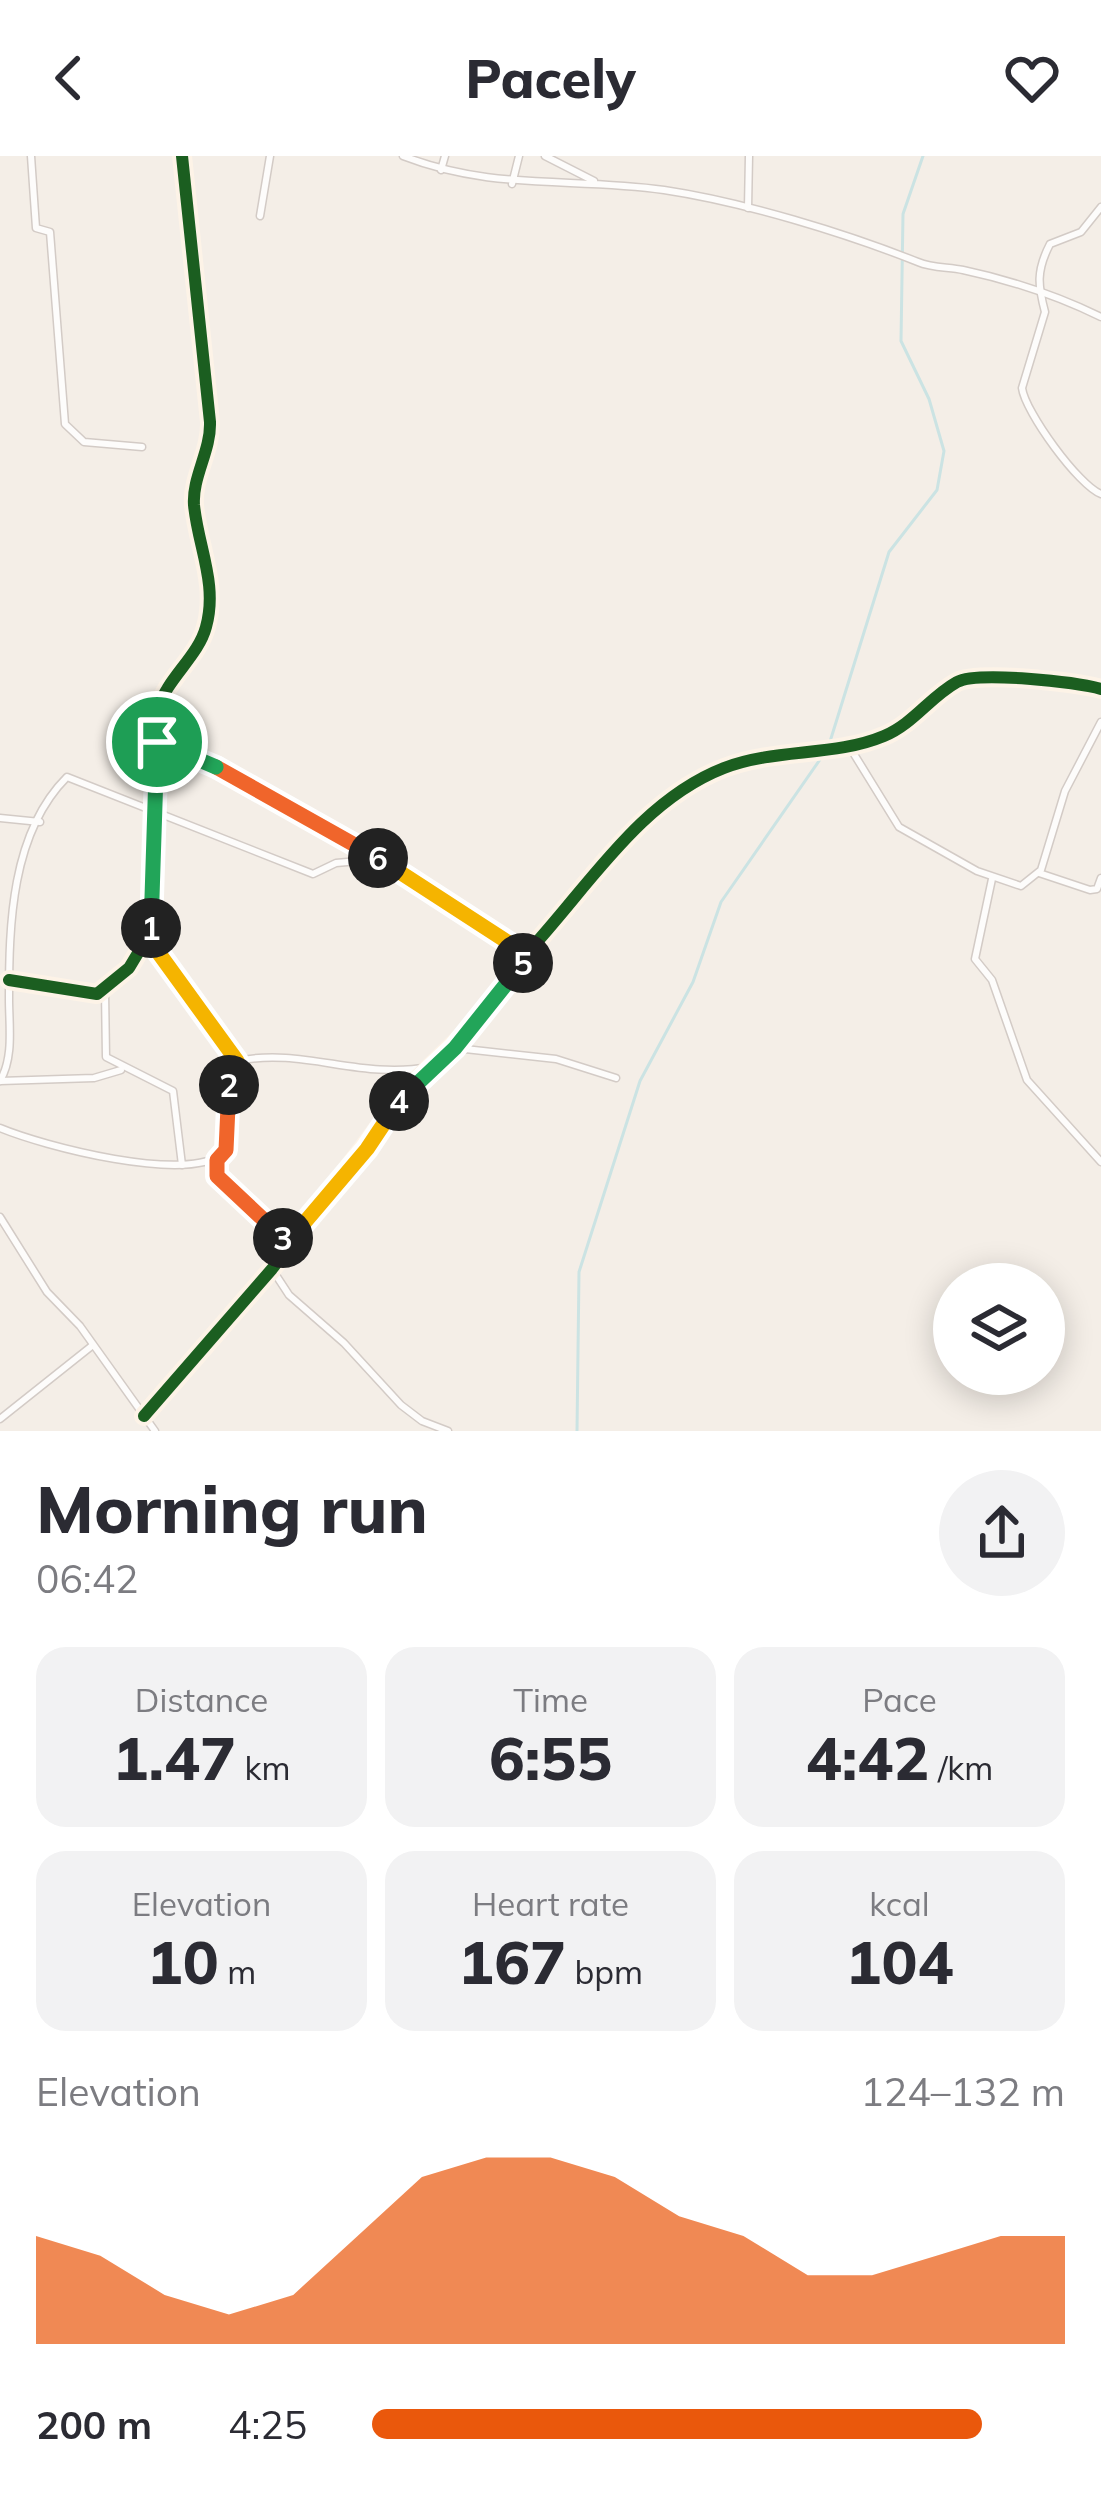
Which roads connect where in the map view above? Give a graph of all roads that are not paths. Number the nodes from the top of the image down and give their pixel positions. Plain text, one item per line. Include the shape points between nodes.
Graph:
1 (31, 156) edge
2 (182, 156) edge
3 (269, 156) edge
4 (403, 156) edge
5 (446, 156) edge
6 (519, 156) edge
7 (545, 156) edge
8 (749, 156) edge
9 (441, 170) junction
10 (594, 181) junction
11 (512, 184) junction
12 (748, 208) junction
13 (1099, 213) edge
14 (260, 216) dead end
15 (1035, 291) junction
16 (1101, 317) edge
17 (142, 447) dead end
18 (1101, 494) edge
19 (1101, 689) edge
20 (1101, 722) edge
21 (157, 742) junction
22 (849, 746) junction
23 (152, 811) junction
24 (0, 818) edge
25 (40, 822) junction
26 (381, 859) junction
27 (1039, 873) junction
28 (992, 878) junction
29 (1101, 878) edge
30 (5, 923) edge
31 (150, 933) junction
32 (526, 954) junction
33 (9, 980) junction
34 (105, 991) junction
35 (455, 1048) junction
36 (237, 1061) junction
37 (433, 1066) junction
38 (122, 1070) junction
39 (616, 1078) dead end
40 (0, 1081) edge
41 (0, 1128) edge
42 (217, 1160) junction
43 (1101, 1162) edge
44 (182, 1165) junction
45 (0, 1217) edge
46 (288, 1242) junction
47 (272, 1269) junction
48 (93, 1345) junction
49 (144, 1416) junction
50 (0, 1419) edge
51 (155, 1431) edge
52 (448, 1431) edge

1 - 17 street via 36,228 50,232 64,424 84,442
2 - 21 street via 210,422 194,505 209,614 204,635 160,700
3 - 14 street
4 - 9 street
5 - 9 street
6 - 11 street
7 - 10 street
8 - 12 street
9 - 11 street
10 - 11 street
10 - 12 street
12 - 15 street
13 - 15 street via 1050,244
15 - 16 street
15 - 18 street via 1045,312 1024,400 1083,486
19 - 22 street via 975,676 954,683 906,725
20 - 27 street via 1065,791
21 - 23 street
21 - 26 street via 272,794
22 - 28 street via 899,827
22 - 32 street via 726,767 672,796
23 - 25 street via 67,777
23 - 26 street via 313,874
23 - 31 street
24 - 25 street
25 - 30 street
26 - 32 street
27 - 28 street via 1022,886
27 - 29 street via 1090,890
28 - 43 street via 975,959 992,980 1028,1080
30 - 33 street
31 - 34 street
31 - 36 street
32 - 35 street
33 - 34 street
33 - 40 street via 9,1056
34 - 38 street via 104,1051
35 - 37 street
35 - 39 street via 571,1061
36 - 37 street via 298,1058 359,1071
36 - 42 street via 226,1150
37 - 46 street
38 - 40 street
38 - 44 street via 173,1091
41 - 44 street via 86,1154
42 - 44 street
42 - 46 street via 220,1181
45 - 48 street via 47,1292
46 - 47 street
47 - 49 street
47 - 52 street via 401,1405
48 - 49 street
48 - 50 street
49 - 51 street

